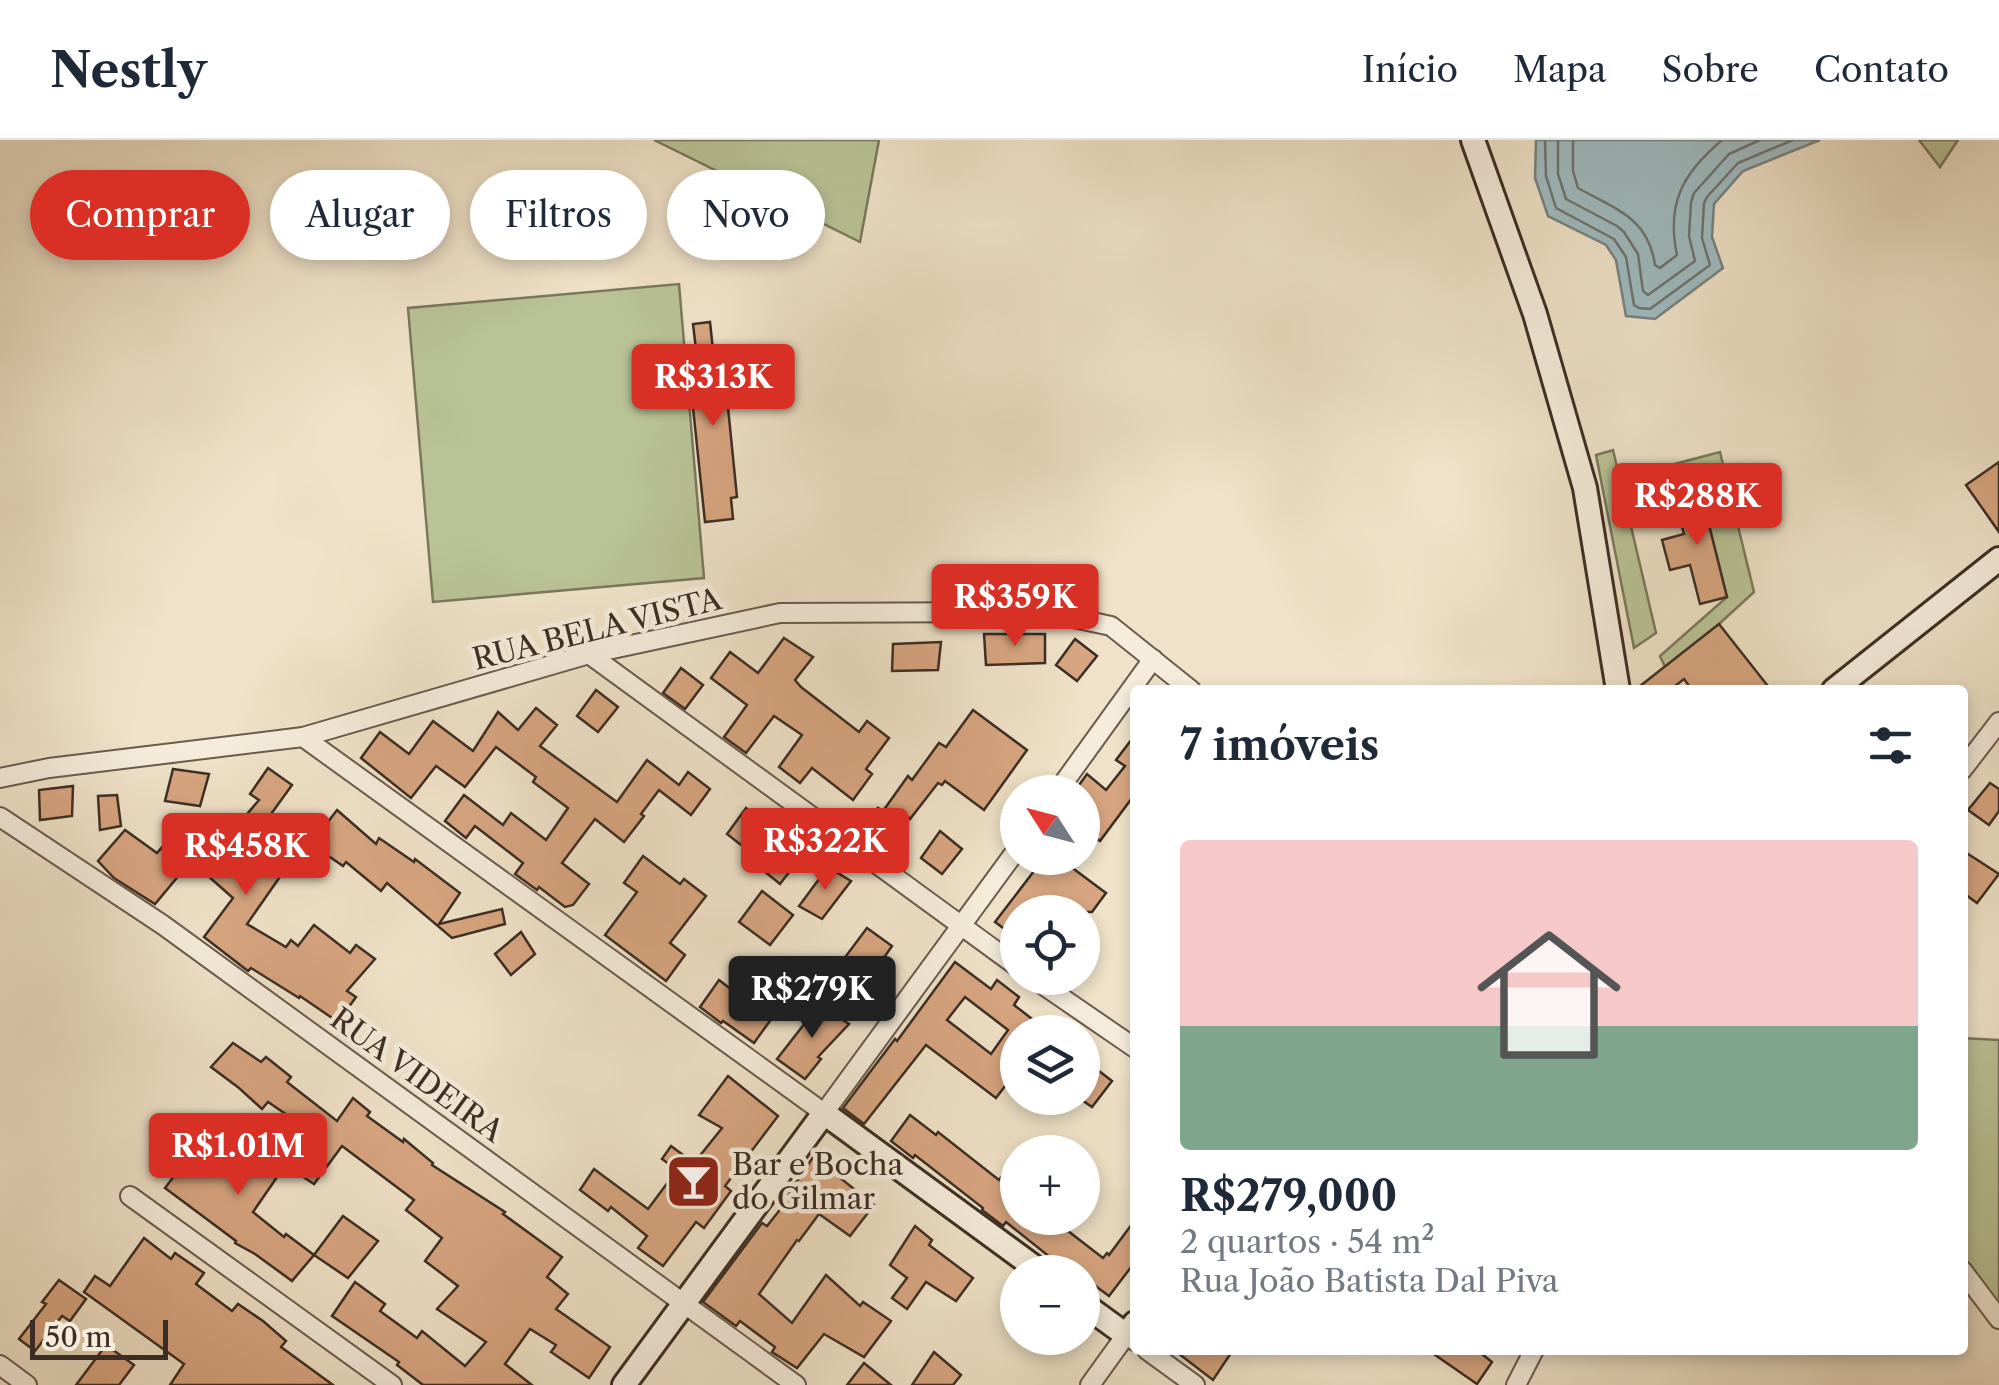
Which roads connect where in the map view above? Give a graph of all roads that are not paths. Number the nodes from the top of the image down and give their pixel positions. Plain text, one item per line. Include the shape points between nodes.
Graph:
1 (1473, 140) edge
2 (1999, 560) edge
3 (589, 654) junction
4 (1153, 659) junction
5 (1134, 685) edge
6 (1185, 685) edge
7 (1617, 685) edge
8 (1840, 685) edge
9 (1130, 691) edge
10 (1999, 722) edge
11 (303, 737) junction
12 (1968, 762) edge
13 (1070, 775) edge
14 (0, 778) edge
15 (0, 816) edge
16 (1000, 873) edge
17 (961, 927) junction
18 (1000, 954) edge
19 (1058, 995) edge
20 (1130, 1045) edge
21 (824, 1113) junction
22 (130, 1196) dead end
23 (1018, 1255) edge
24 (1968, 1278) edge
25 (683, 1302) junction
26 (1100, 1314) edge
27 (1999, 1319) edge
28 (1130, 1332) edge
29 (1130, 1335) edge
30 (1154, 1355) edge
31 (1531, 1355) edge
32 (0, 1366) edge
33 (27, 1385) edge
34 (392, 1385) edge
35 (624, 1385) edge
36 (796, 1385) edge
37 (1090, 1385) edge
38 (1196, 1385) edge
39 (1516, 1385) edge

1 - 7 street via 1535,314 1585,488
2 - 8 street
3 - 4 street, RUA BELA VISTA via 780,612 943,611 1046,612 1111,626
3 - 11 street, RUA BELA VISTA
3 - 17 street
4 - 5 street
4 - 6 street, RUA BELA VISTA
9 - 13 street
10 - 12 street
11 - 14 street, RUA BELA VISTA
11 - 21 street
15 - 25 street, RUA VIDEIRA via 163,925
16 - 17 street
17 - 18 street
17 - 21 street
19 - 20 street
21 - 23 street
21 - 25 street
22 - 34 street
24 - 27 street
25 - 35 street
25 - 36 street, RUA VIDEIRA
26 - 28 street
29 - 37 street
30 - 38 street
31 - 39 street
32 - 33 street

